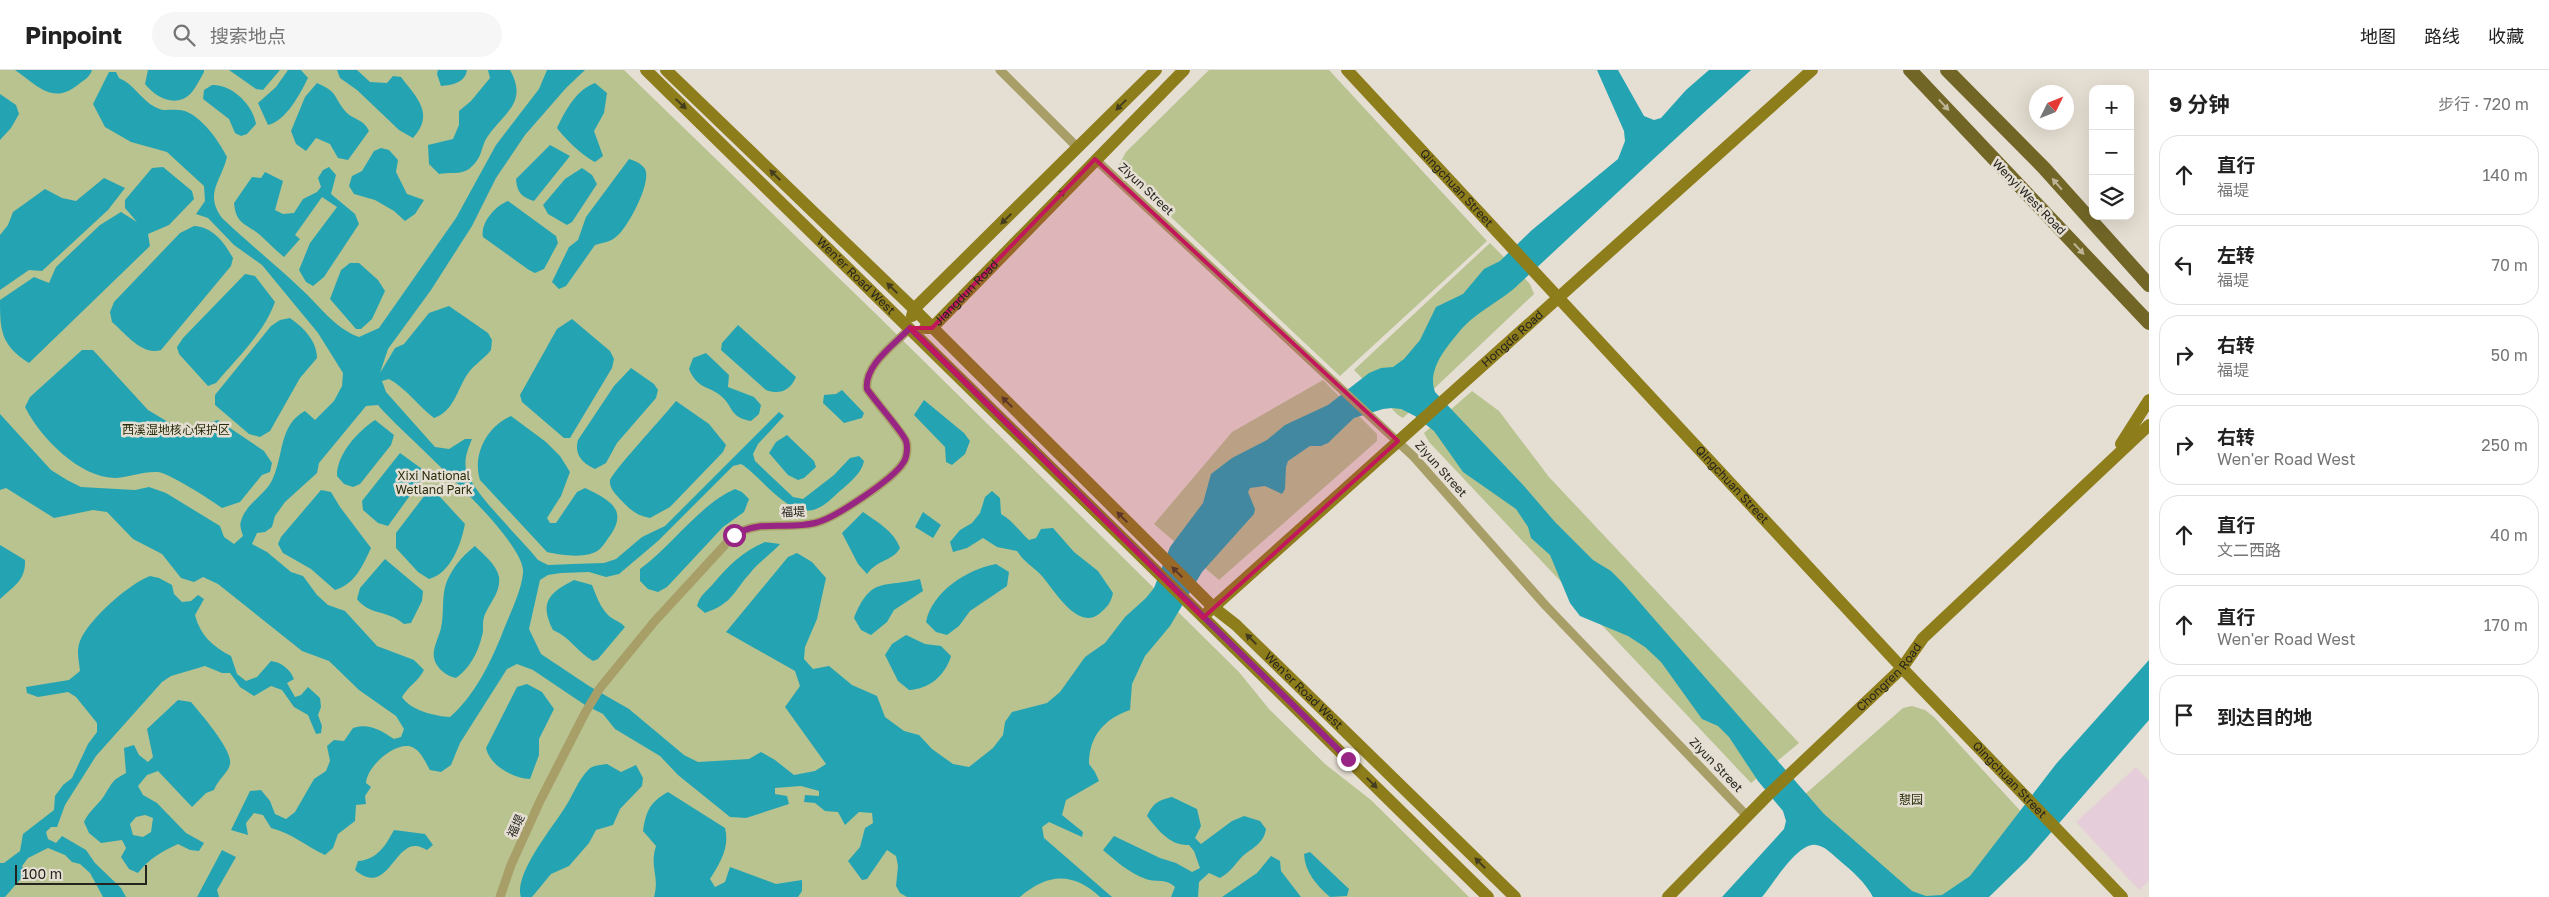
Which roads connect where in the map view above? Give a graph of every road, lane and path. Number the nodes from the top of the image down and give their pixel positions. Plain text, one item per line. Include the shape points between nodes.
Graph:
1 (646, 70) edge
2 (666, 70) edge
3 (1000, 70) edge
4 (1156, 70) edge
5 (1184, 70) edge
6 (1347, 70) edge
7 (1812, 70) edge
8 (1910, 70) edge
9 (1947, 70) edge
10 (1078, 148) junction
11 (1095, 159) junction
12 (2149, 285) edge
13 (1557, 298) junction
14 (914, 309) junction
15 (2149, 323) edge
16 (910, 328) junction
17 (932, 328) junction
18 (2149, 400) edge
19 (2149, 425) edge
20 (1398, 442) junction
21 (2112, 459) junction
22 (1212, 607) junction
23 (1203, 618) junction
24 (1902, 668) junction
25 (1747, 816) junction
26 (500, 897) edge
27 (1488, 897) edge
28 (1515, 897) edge
29 (1668, 897) edge
30 (2122, 897) edge

1 -> 16 main road, Wen'er Road West
14 -> 2 main road, Wen'er Road West
3 - 10 street
4 -> 10 main road, Jiangdun Road
5 - 11 main road, Jiangdun Road
6 - 13 main road, Qingchuan Street
7 - 13 main road, Hongde Road
8 -> 15 main road, Wenyi West Road
12 -> 9 main road via 2044,168
10 -> 14 main road, Jiangdun Road
17 -> 11 main road, Jiangdun Road
11 - 20 street, Ziyun Street
13 - 20 main road, Hongde Road
13 - 24 main road, Qingchuan Street
14 - 16 main road
14 - 17 main road, Wen'er Road West
16 - 17 main road, Jiangdun Road
16 - 23 main road, Wen'er Road West
16 - 26 street, 福堤 via 872,367 866,378 867,389 906,441 907,454 903,464 858,500 816,523 760,524 734,535 654,622 600,688 540,802
22 -> 17 main road, Wen'er Road West
18 - 21 main road, Chongren Road
19 - 21 main road, Chongren Road
20 - 22 main road, Hongde Road
20 - 25 street, Ziyun Street via 1546,606
21 - 24 main road, Chongren Road via 1923,638
22 - 23 main road, Hongde Road
28 -> 22 main road, Wen'er Road West via 1236,625
23 -> 27 main road, Wen'er Road West
24 - 25 main road, Chongren Road
24 - 30 main road, Qingchuan Street
25 - 29 main road, Chongren Road

